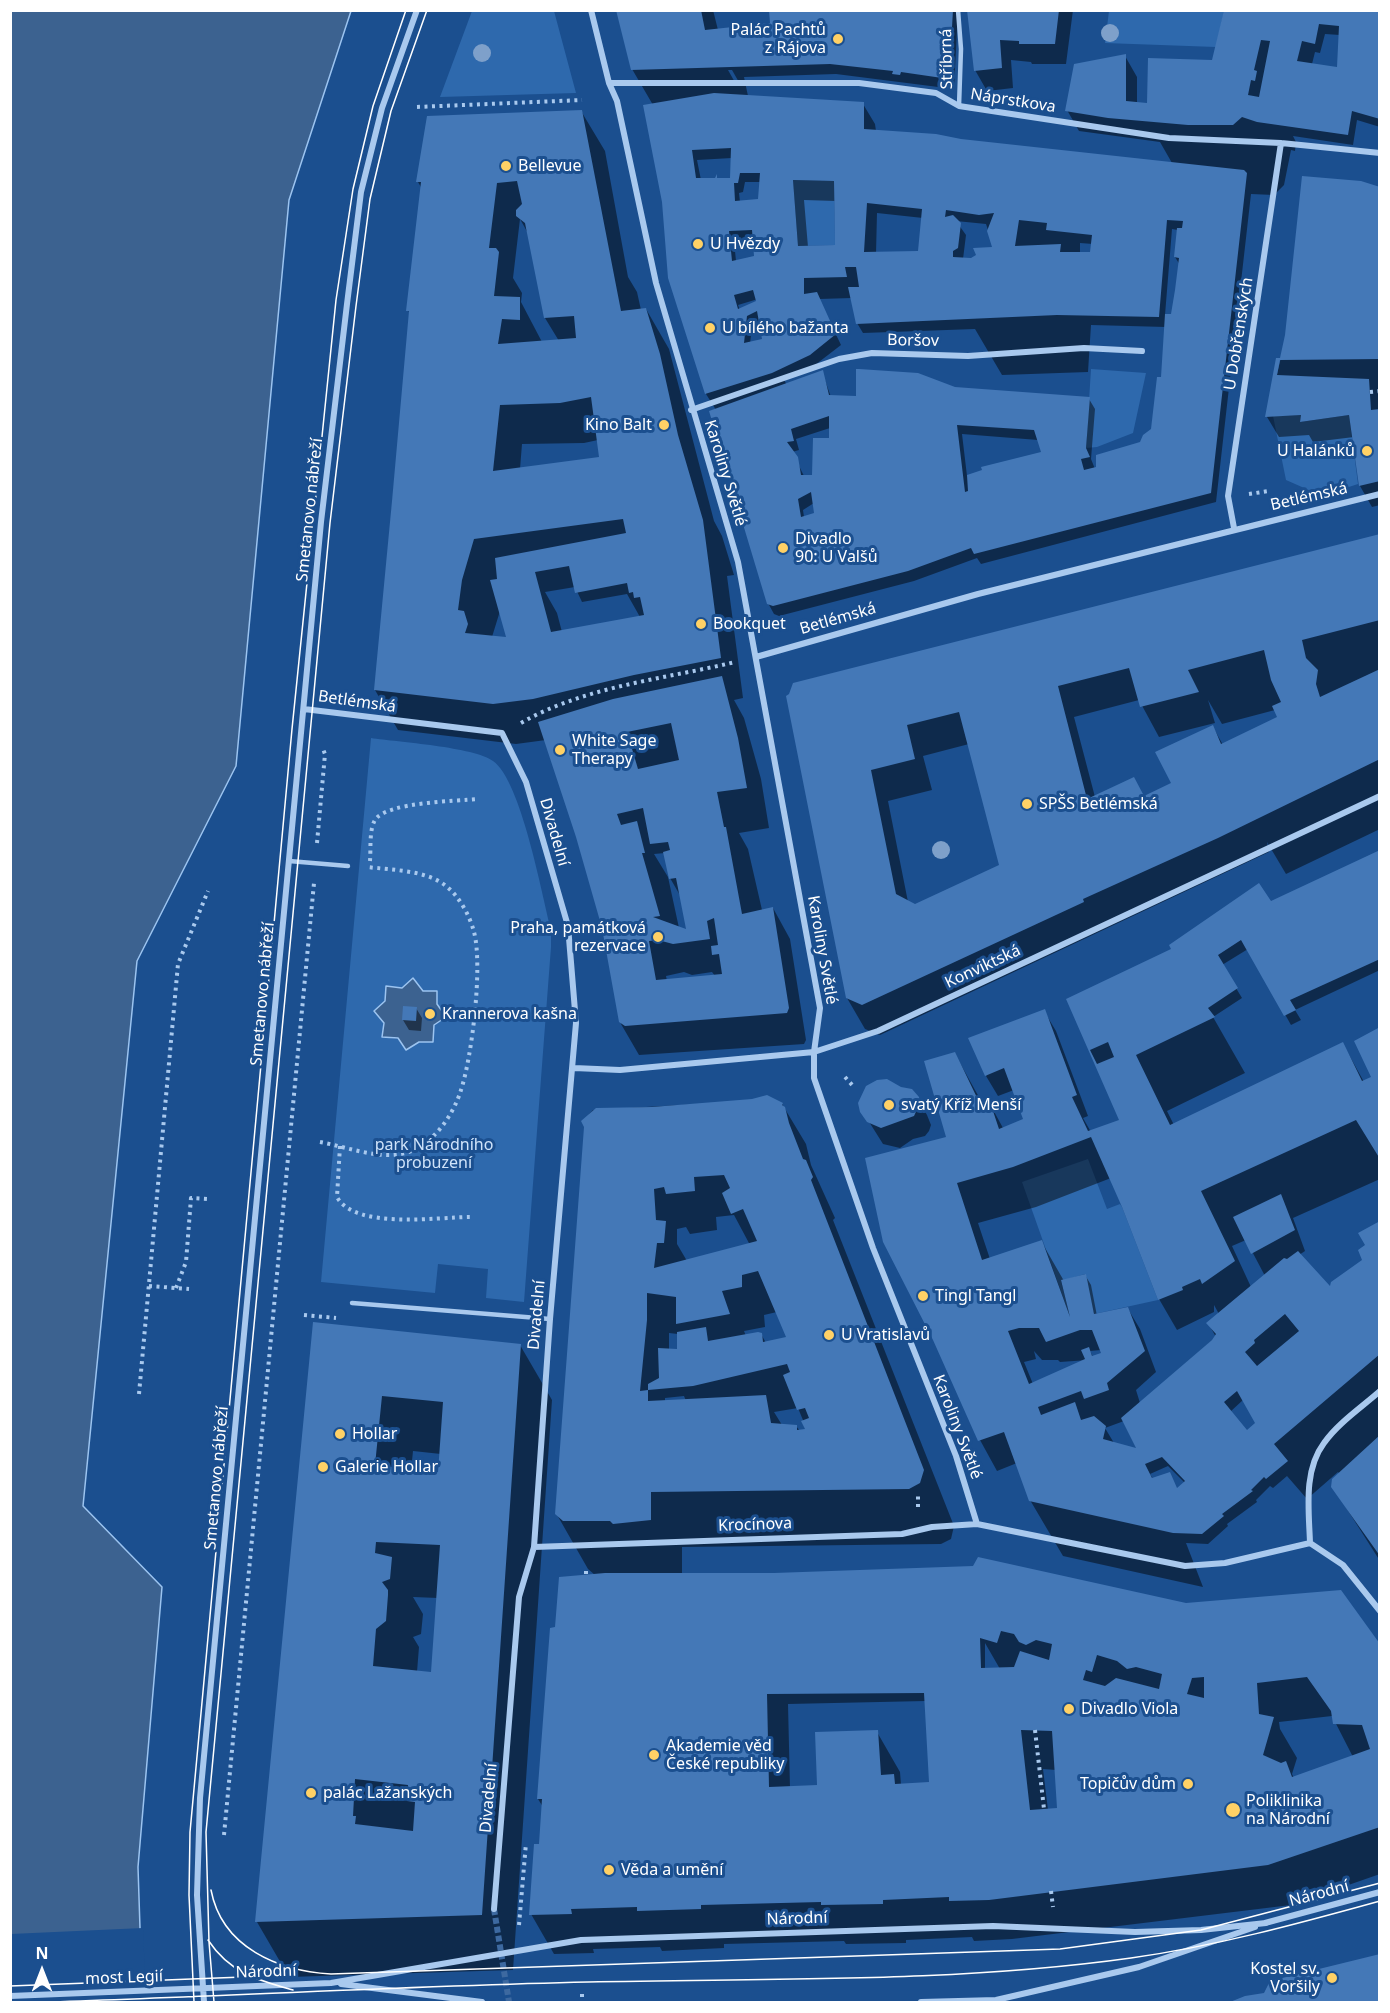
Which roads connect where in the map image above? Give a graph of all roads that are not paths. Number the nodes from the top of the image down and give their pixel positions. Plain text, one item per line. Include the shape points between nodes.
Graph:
1 (417, 10) edge
2 (591, 10) edge
3 (958, 10) edge
4 (609, 83) junction
5 (959, 106) junction
6 (1281, 143) junction
7 (1380, 153) edge
8 (1142, 351) dead end
9 (692, 410) junction
10 (1380, 494) edge
11 (1234, 528) junction
12 (756, 657) junction
13 (304, 709) junction
14 (502, 733) joint
15 (1380, 796) edge
16 (289, 861) junction
17 (348, 866) road end
18 (814, 1052) junction
19 (574, 1068) junction
20 (352, 1303) dead end
21 (550, 1319) junction
22 (1380, 1391) edge
23 (976, 1524) junction
24 (1310, 1544) junction
25 (534, 1547) junction
26 (1380, 1611) edge
27 (1380, 1892) edge
28 (494, 1909) tunnel mouth
29 (1266, 1923) junction
30 (332, 1983) junction
31 (202, 1988) junction
32 (10, 1996) edge
33 (204, 2002) edge
34 (482, 2002) edge
35 (921, 2002) edge

1 - 13 street, Smetanovo nábřeží via 382,108 361,192 321,522
2 - 4 street, Karoliny Světlé
3 - 5 lane, Stříbrná via 962,49
4 - 5 street, Náprstkova via 860,83 936,93
4 - 9 street, Karoliny Světlé via 617,101 656,283
5 - 6 street, Náprstkova via 1169,138
6 - 7 street, Náprstkova
6 - 11 street, U Dobřenských via 1228,496
8 - 9 street, Boršov via 1084,348 968,356 872,353 839,359
9 - 12 street, Karoliny Světlé via 738,562
10 - 11 street, Betlémská
11 - 12 street, Betlémská
12 - 18 street, Karoliny Světlé via 820,1008
13 - 14 street, Betlémská
13 - 16 street, Smetanovo nábřeží
14 - 19 street, Divadelní via 526,782 568,926 576,1023
15 - 18 street, Konviktská via 878,1031
16 - 17 lane
16 - 31 street, Smetanovo nábřeží via 200,1798 197,1895
18 - 19 street, Konviktská via 620,1070
18 - 23 street, Karoliny Světlé via 814,1078 873,1248 956,1456
19 - 21 street, Divadelní
20 - 21 lane
21 - 25 street, Divadelní
22 - 24 street via 1324,1443 1315,1462 1308,1488
23 - 24 street via 1185,1566 1225,1563
23 - 25 street, Krocínova via 903,1534
24 - 26 street via 1342,1564
25 - 28 street, Divadelní via 519,1597
27 - 29 street, Národní
29 - 30 street, Národní via 1135,1932 993,1926 581,1940
29 - 35 street, Národní via 1139,1967 996,2000
30 - 31 street, Národní
30 - 34 street, Národní
31 - 32 street, most Legií
31 - 33 street, Smetanovo nábřeží

